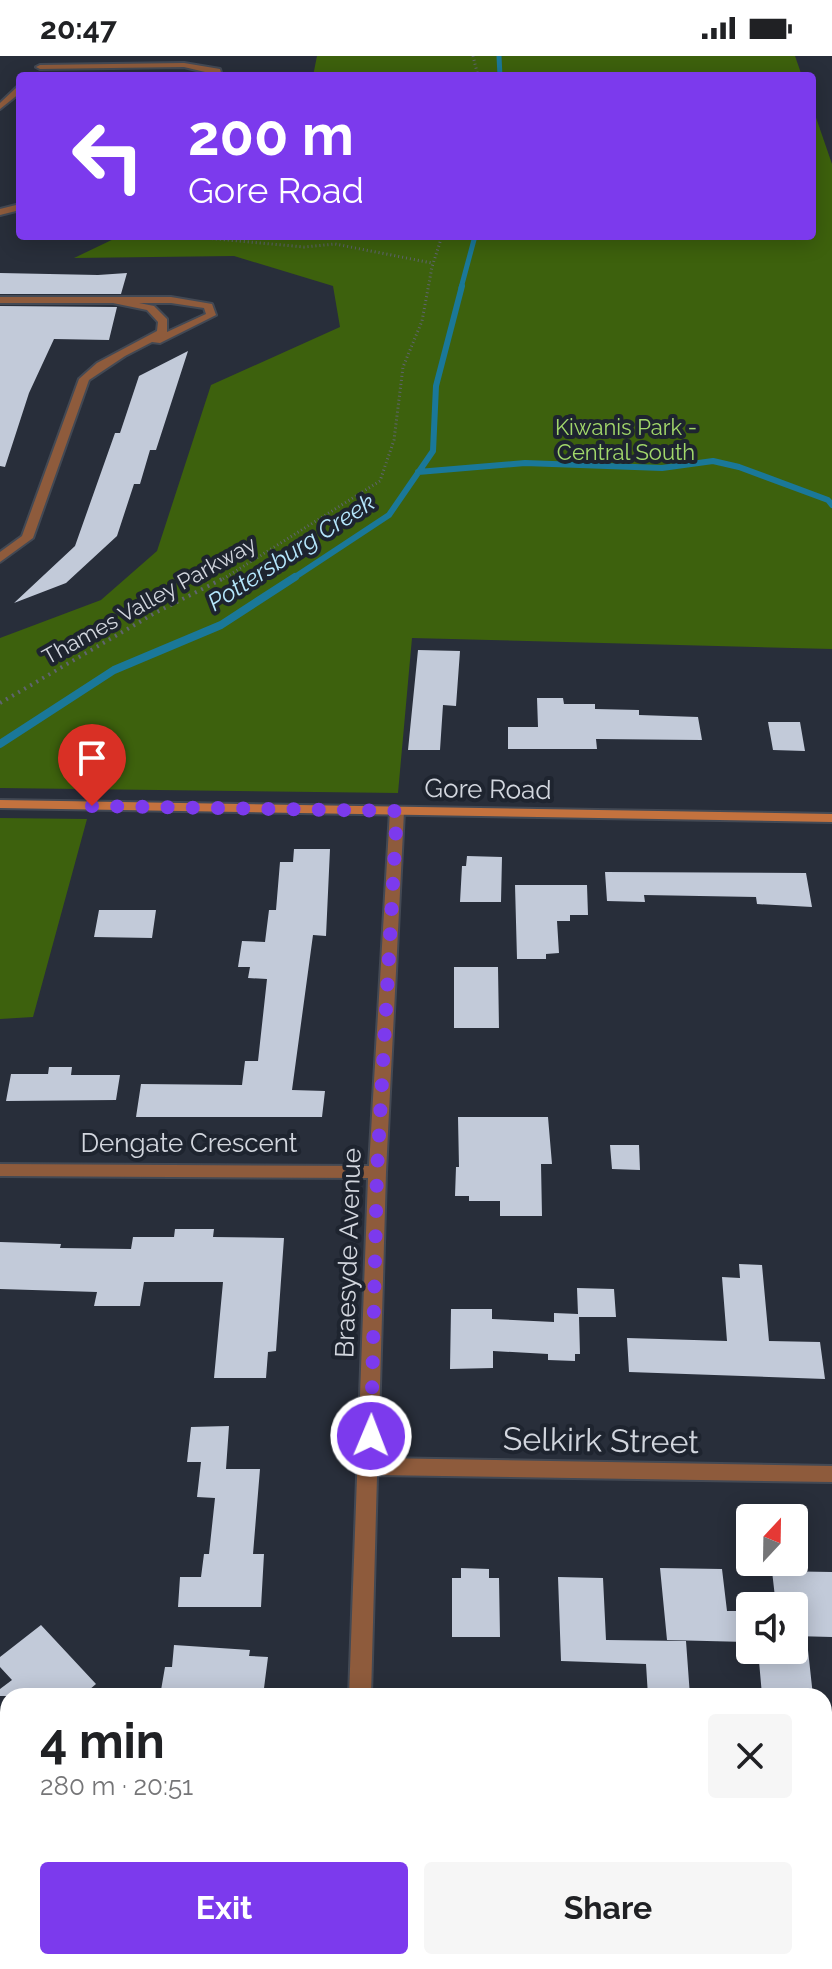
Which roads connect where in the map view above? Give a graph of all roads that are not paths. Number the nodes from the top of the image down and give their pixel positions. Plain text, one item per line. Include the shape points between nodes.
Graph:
1 (37, 56) edge
2 (40, 67) junction
3 (36, 72) edge
4 (217, 72) edge
5 (16, 93) edge
6 (0, 107) edge
7 (0, 300) edge
8 (117, 302) junction
9 (135, 350) junction
10 (0, 558) edge
11 (0, 804) edge
12 (397, 811) junction
13 (832, 818) edge
14 (0, 1170) edge
15 (377, 1172) junction
16 (370, 1466) junction
17 (832, 1474) edge
18 (360, 1688) edge

1 - 2 street
2 - 3 street
2 - 4 street via 184,65
5 - 6 street
7 - 8 street
8 - 9 street via 150,308 163,321 162,332
8 - 9 street via 171,300 208,306 211,315
9 - 10 street via 96,367 84,379 27,538
11 - 12 main road, Gore Road
12 - 13 main road, Gore Road
12 - 15 street, Braesyde Avenue
14 - 15 street, Dengate Crescent
15 - 16 street, Braesyde Avenue
16 - 17 street, Selkirk Street
16 - 18 street, Braesyde Avenue

